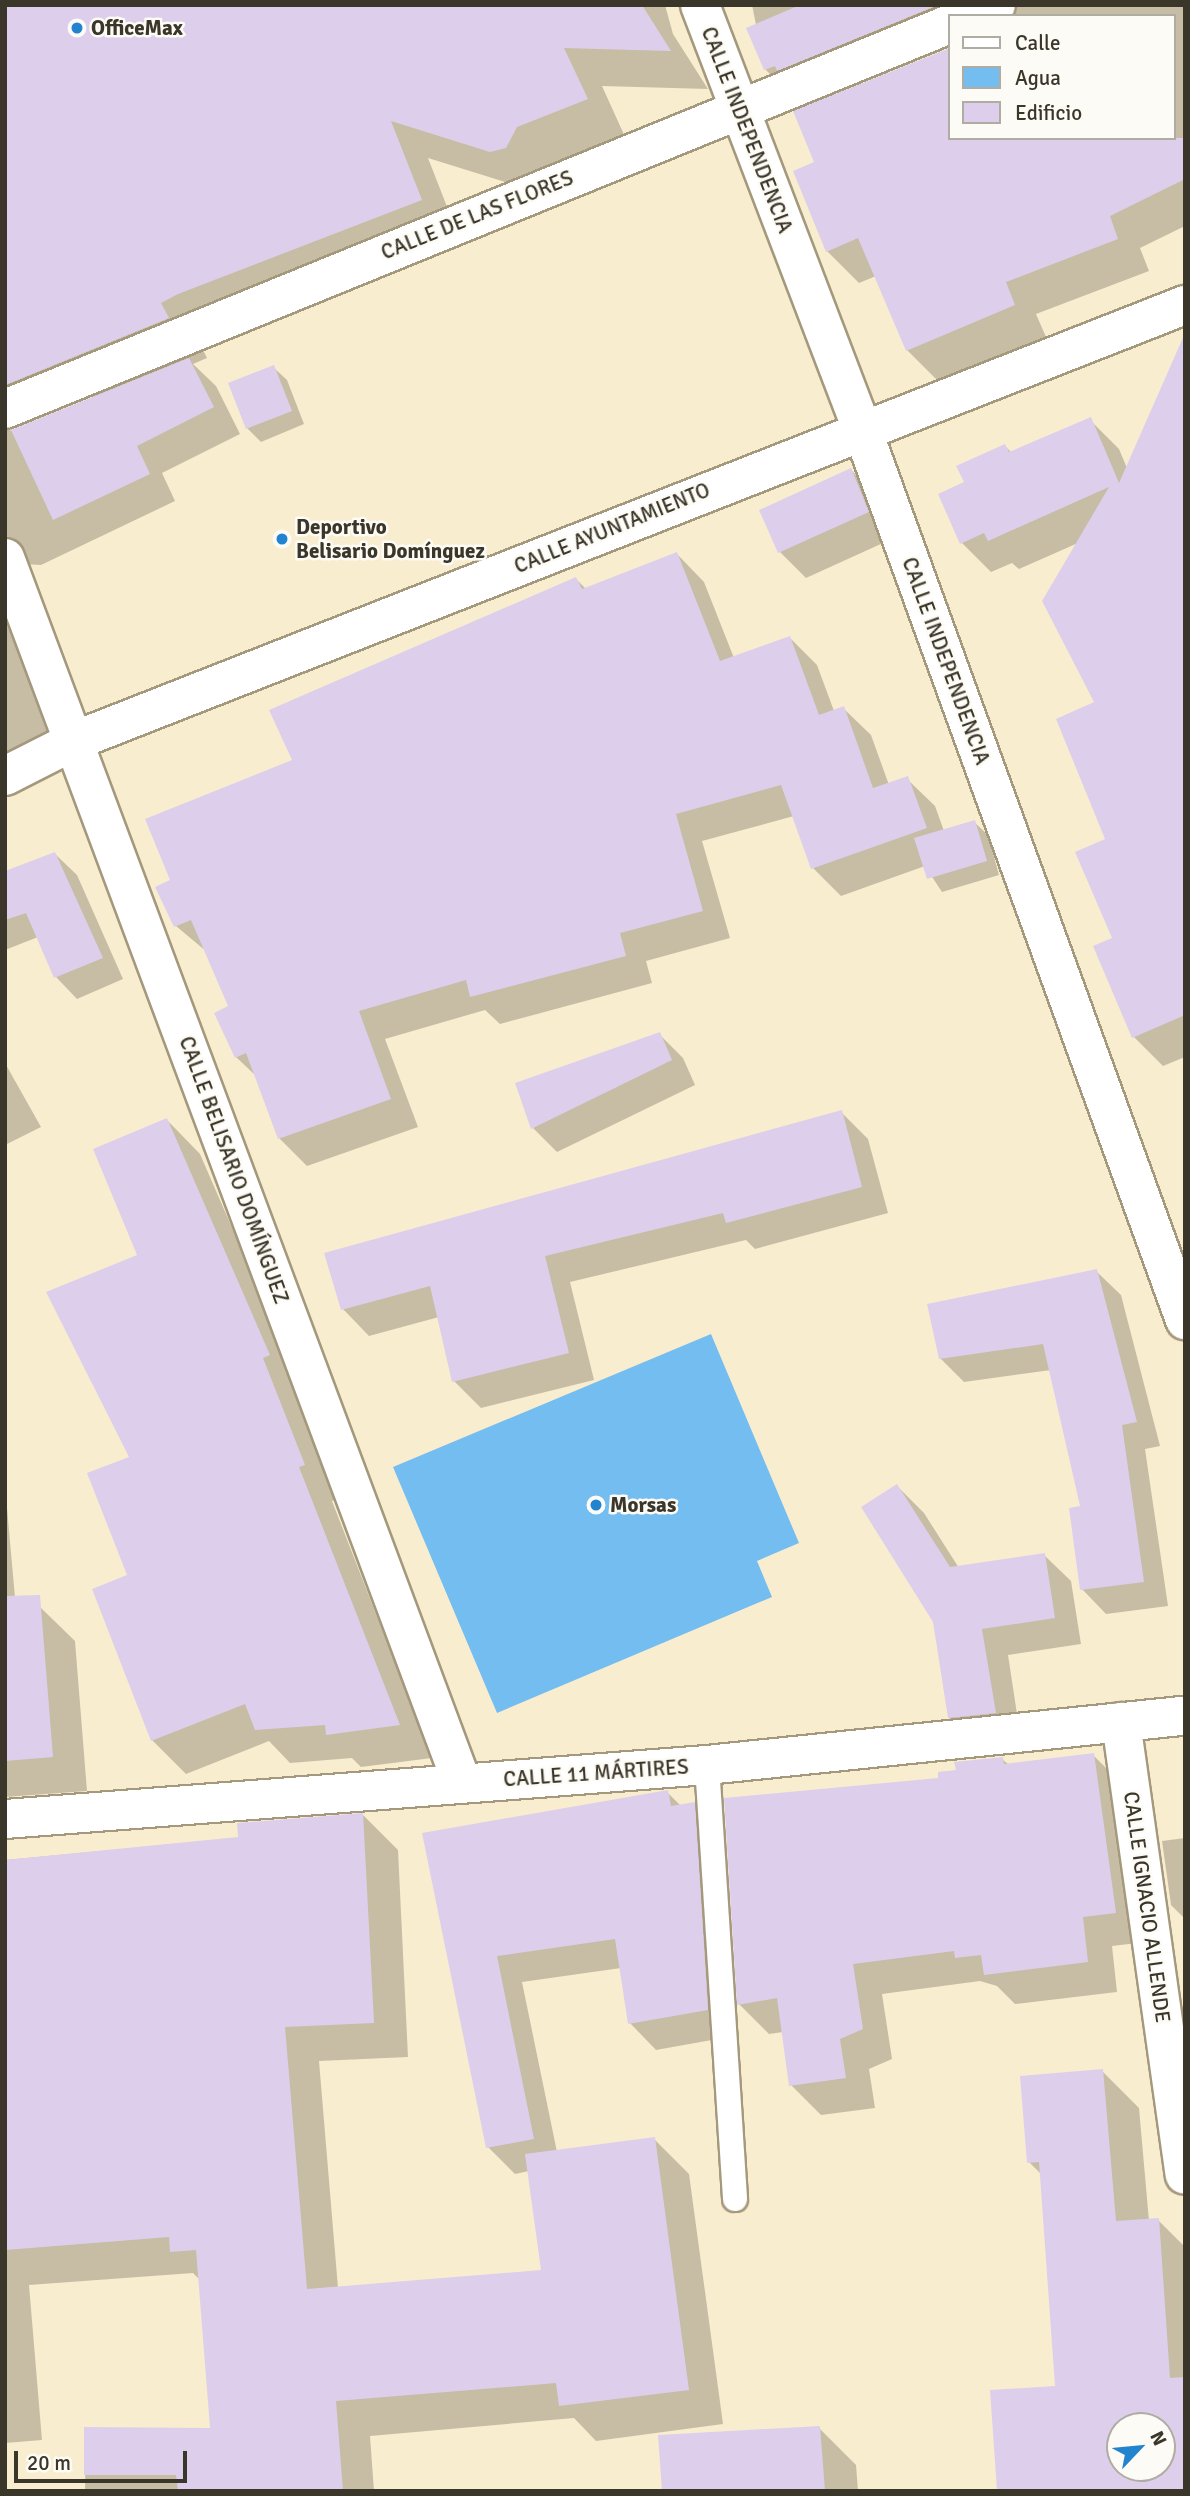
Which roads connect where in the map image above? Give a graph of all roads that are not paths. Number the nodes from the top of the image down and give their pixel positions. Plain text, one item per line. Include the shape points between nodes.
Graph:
1 (700, 5) edge
2 (996, 5) edge
3 (975, 14) edge
4 (948, 25) edge
5 (737, 108) junction
6 (1185, 305) edge
7 (5, 409) edge
8 (862, 429) junction
9 (5, 558) edge
10 (74, 741) junction
11 (5, 776) edge
12 (1185, 1320) edge
13 (1185, 1716) edge
14 (1121, 1722) junction
15 (707, 1765) junction
16 (462, 1783) junction
17 (5, 1819) edge
18 (1185, 2175) edge
19 (735, 2199) dead end

1 - 5 street, CALLE INDEPENDENCIA
2 - 3 street
4 - 5 street, CALLE DE LAS FLORES
5 - 7 street, CALLE DE LAS FLORES
5 - 8 street, CALLE INDEPENDENCIA
6 - 8 street, CALLE AYUNTAMIENTO
8 - 10 street, CALLE AYUNTAMIENTO
8 - 12 street, CALLE INDEPENDENCIA
9 - 10 street, CALLE BELISARIO DOMÍNGUEZ
10 - 11 street, CALLE AYUNTAMIENTO
10 - 16 street, CALLE BELISARIO DOMÍNGUEZ
13 - 14 street, CALLE 11 MÁRTIRES
14 - 15 street, CALLE 11 MÁRTIRES
14 - 18 street, CALLE IGNACIO ALLENDE
15 - 16 street, CALLE 11 MÁRTIRES
15 - 19 lane
16 - 17 street, CALLE 11 MÁRTIRES

